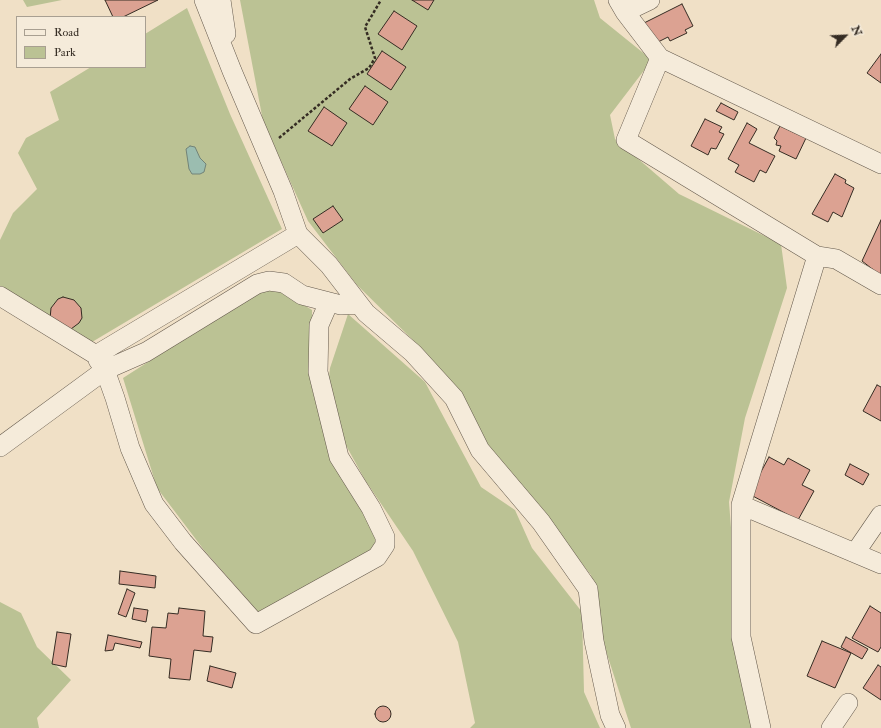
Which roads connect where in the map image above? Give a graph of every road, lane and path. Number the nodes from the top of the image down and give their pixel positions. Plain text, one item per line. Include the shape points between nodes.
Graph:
1 (204, 0) edge
2 (221, 0) edge
3 (381, 0) edge
4 (650, 0) edge
5 (622, 6) edge
6 (660, 58) junction
7 (232, 71) junction
8 (265, 150) junction
9 (881, 164) edge
10 (298, 234) junction
11 (817, 256) junction
12 (881, 285) edge
13 (0, 296) edge
14 (330, 302) junction
15 (359, 304) junction
16 (100, 362) junction
17 (0, 447) edge
18 (741, 505) junction
19 (881, 515) edge
20 (855, 553) junction
21 (881, 564) edge
22 (848, 703) dead end
23 (616, 728) edge
24 (761, 728) edge
25 (831, 728) edge

1 - 7 street
2 - 7 street
3 - 8 path via 365,27 375,58 370,68 350,79
4 - 5 street
5 - 6 street
6 - 9 street
6 - 11 street via 626,140
7 - 8 street
8 - 10 street
10 - 15 street via 329,265
10 - 16 street
11 - 12 street via 836,259
11 - 18 street
13 - 16 street
14 - 15 street via 341,305
14 - 16 street via 302,295 284,282 269,281 257,284 146,352
14 - 16 street via 319,326 318,372 338,457 371,508 385,537 384,545 377,557 256,624 183,542 154,504 130,448 116,398
15 - 23 street via 413,353 454,398 480,450 541,522 588,589 594,641 610,715
16 - 17 street
18 - 20 street
18 - 24 street via 741,637
19 - 20 street
20 - 21 street
22 - 25 street

